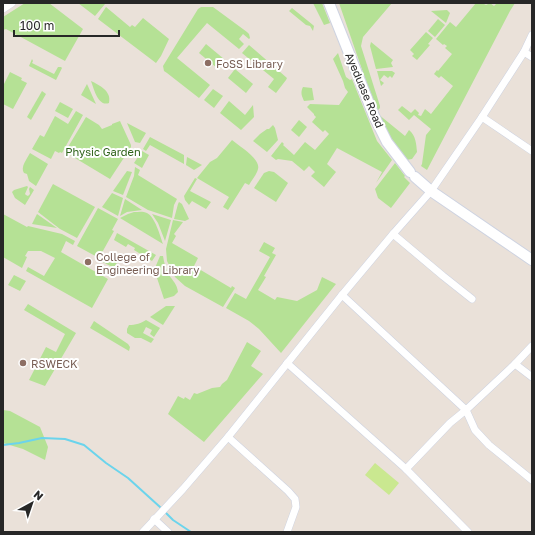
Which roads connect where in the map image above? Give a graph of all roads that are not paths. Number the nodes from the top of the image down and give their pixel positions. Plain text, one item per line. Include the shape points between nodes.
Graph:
1 (12, 3) edge
2 (329, 3) edge
3 (3, 9) edge
4 (532, 35) edge
5 (524, 52) junction
6 (532, 57) edge
7 (482, 117) junction
8 (532, 151) edge
9 (432, 191) junction
10 (393, 234) junction
11 (532, 260) edge
12 (342, 295) junction
13 (472, 299) dead end
14 (532, 346) edge
15 (287, 363) junction
16 (515, 364) junction
17 (532, 378) edge
18 (466, 410) junction
19 (228, 437) junction
20 (406, 469) junction
21 (532, 480) edge
22 (154, 519) junction
23 (143, 532) edge
24 (168, 532) edge
25 (287, 532) edge
26 (468, 532) edge

1 - 3 street
2 - 9 street, Ayeduase Road via 387,142 413,174
4 - 5 street
5 - 6 street
5 - 7 street
7 - 8 street
7 - 9 street
9 - 10 street
9 - 11 street, Ayeduase Road
10 - 12 street
10 - 13 street
12 - 15 street
12 - 18 street
14 - 16 street
15 - 19 street
15 - 20 street
16 - 17 street
16 - 18 street
18 - 20 street
18 - 21 street via 475,430 488,445
19 - 22 street
19 - 25 street via 295,499 296,507
20 - 26 street
22 - 23 street
22 - 24 street

